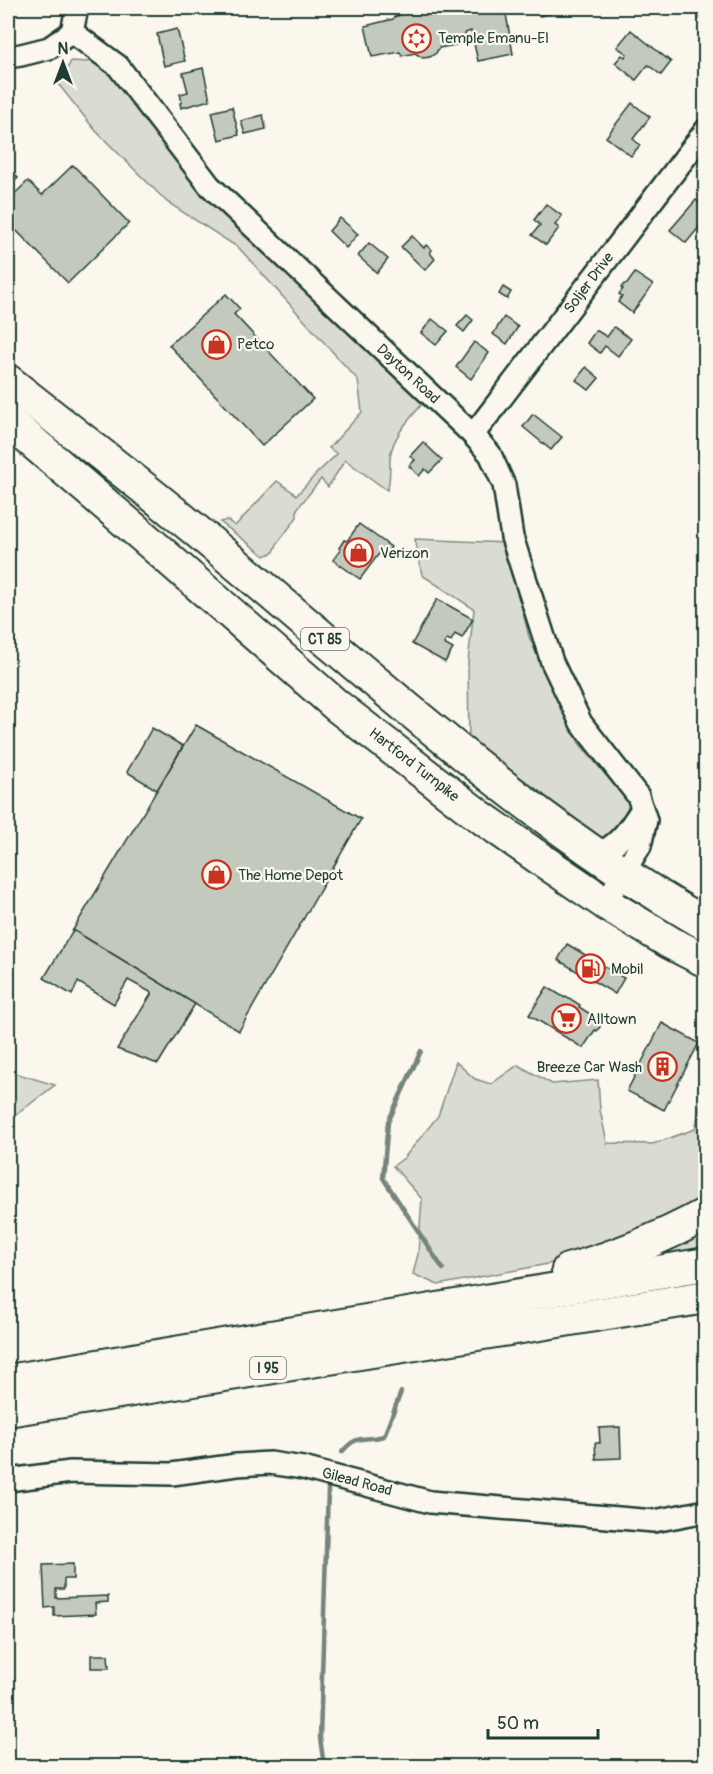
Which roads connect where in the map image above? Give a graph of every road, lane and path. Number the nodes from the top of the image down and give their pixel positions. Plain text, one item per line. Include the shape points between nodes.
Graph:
1 (77, 8) edge
2 (72, 32) junction
3 (8, 57) edge
4 (705, 130) edge
5 (8, 381) edge
6 (8, 421) edge
7 (473, 435) junction
8 (163, 504) junction
9 (138, 532) junction
10 (642, 809) junction
11 (598, 854) junction
12 (624, 872) junction
13 (605, 903) junction
14 (705, 924) edge
15 (705, 961) edge
16 (705, 1214) edge
17 (705, 1264) edge
18 (705, 1297) edge
19 (705, 1312) edge
20 (529, 1326) junction
21 (296, 1333) junction
22 (8, 1381) edge
23 (8, 1410) edge
24 (8, 1480) edge
25 (705, 1511) edge

1 - 2 street
2 - 3 street via 49,48
2 - 7 street, Dayton Road via 118,66 209,185
4 - 7 street, Soljer Drive
5 - 8 highway, CT 85
6 - 9 highway, Hartford Turnpike / CT 85
7 - 10 street, Dayton Road via 490,454 504,485 512,537 552,662 581,723 638,796
8 - 9 highway
8 - 11 highway, CT 85 via 442,738
9 - 13 highway, Hartford Turnpike / CT 85 via 337,706 478,815
10 - 11 street via 629,830 612,847
10 - 12 street via 646,820 639,846
11 - 12 highway, CT 85
12 - 13 street
12 - 14 highway, CT 85
13 - 15 highway, Hartford Turnpike / CT 85
16 - 21 highway via 670,1233 598,1262 418,1299
17 - 21 highway, I 95
18 - 20 highway, I 95
19 - 20 highway
20 - 23 highway, I 95
21 - 22 highway, I 95
24 - 25 street, Gilead Road via 70,1472 172,1474 270,1463 303,1468 430,1503 654,1521

